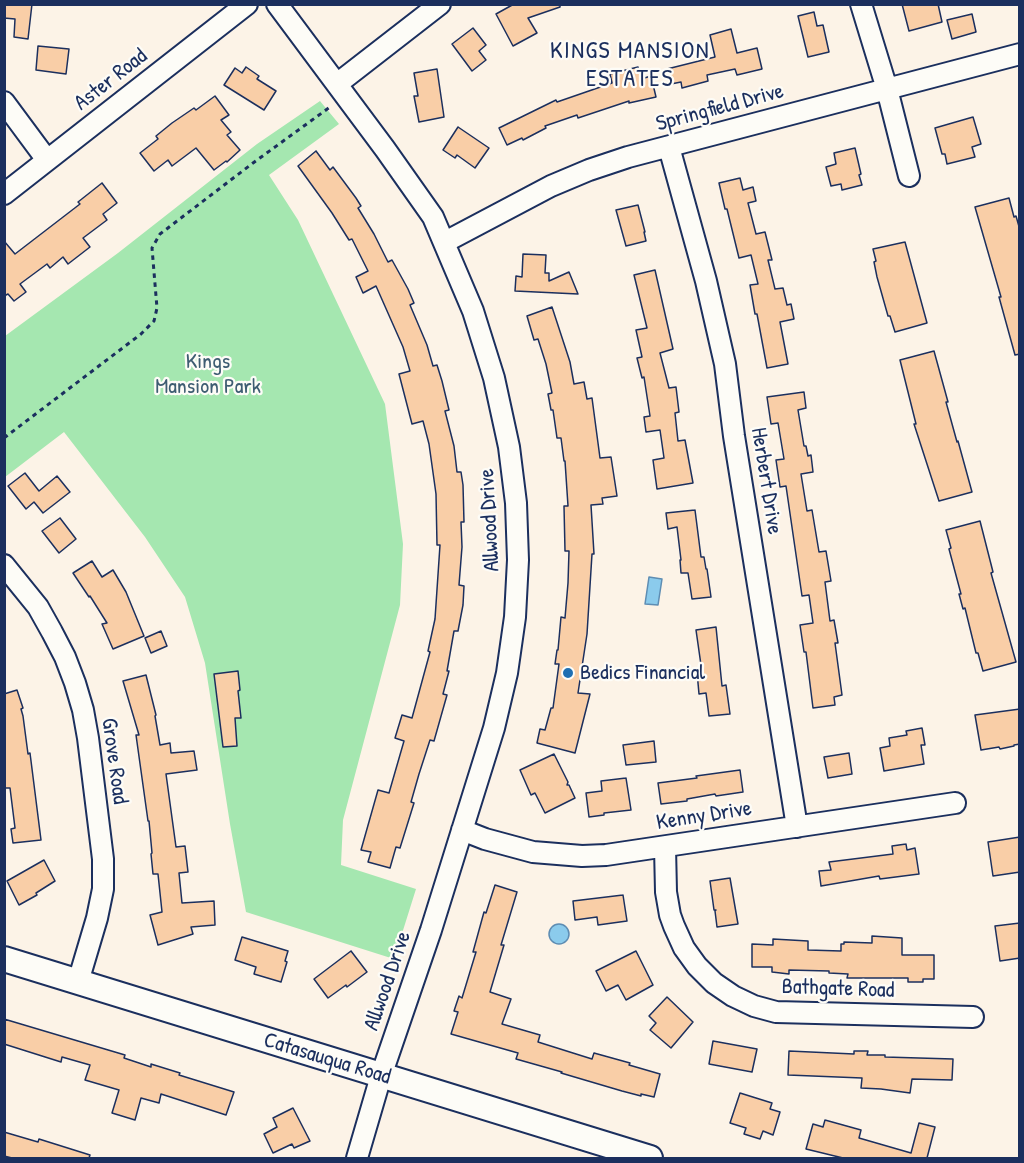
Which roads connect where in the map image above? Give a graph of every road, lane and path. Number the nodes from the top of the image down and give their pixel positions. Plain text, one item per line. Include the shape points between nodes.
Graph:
1 (247, 4) edge
2 (277, 4) edge
3 (440, 4) edge
4 (861, 4) edge
5 (1020, 54) edge
6 (887, 89) junction
7 (341, 90) junction
8 (4, 102) edge
9 (669, 147) junction
10 (47, 160) junction
11 (909, 176) dead end
12 (4, 194) edge
13 (445, 242) junction
14 (4, 438) edge
15 (4, 565) edge
16 (955, 803) dead end
17 (796, 827) junction
18 (462, 830) junction
19 (664, 847) junction
20 (4, 959) edge
21 (78, 982) junction
22 (973, 1017) dead end
23 (381, 1076) junction
24 (357, 1158) edge
25 (650, 1158) edge

1 - 10 street, Aster Road
2 - 7 street, Allwood Drive
3 - 7 street
4 - 6 street
5 - 6 street, Springfield Drive
6 - 9 street, Springfield Drive
6 - 11 street
7 - 13 street, Allwood Drive via 432,217
7 - 14 path via 160,234 152,248 158,308 154,321
8 - 10 street
9 - 13 street, Springfield Drive via 579,174
9 - 17 street, Herbert Drive via 725,364
10 - 12 street, Aster Road
13 - 18 street, Allwood Drive via 494,378 509,447 518,548 507,673
15 - 21 street, Grove Road via 38,607 65,657 88,738 103,889
16 - 17 street, Kenny Drive
17 - 19 street, Kenny Drive
18 - 19 street, Kenny Drive via 508,847 557,855 606,855
18 - 23 street, Allwood Drive
19 - 22 street, Bathgate Road via 670,915 684,948 714,983 732,996 776,1012
20 - 21 street, Catasauqua Road
21 - 23 street, Catasauqua Road
23 - 24 street, Allwood Drive
23 - 25 street, Catasauqua Road

